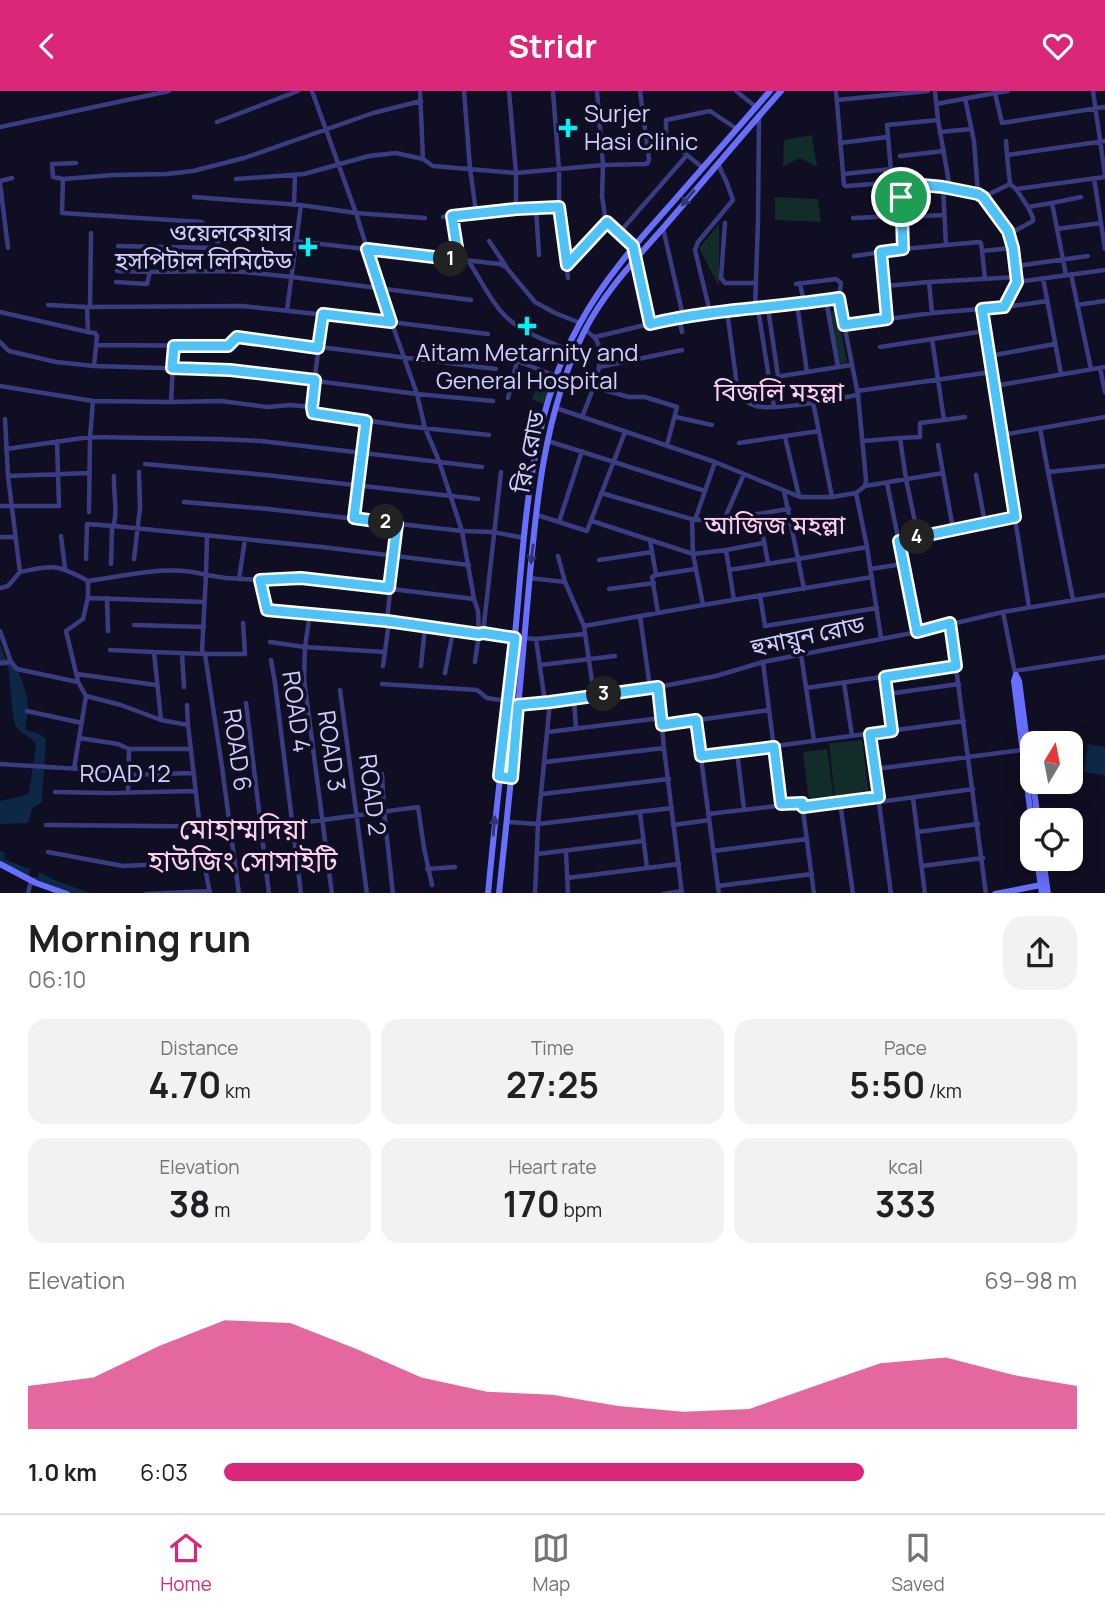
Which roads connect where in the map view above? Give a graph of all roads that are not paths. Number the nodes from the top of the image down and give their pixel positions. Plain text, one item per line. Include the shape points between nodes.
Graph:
1 (169, 91) edge
2 (298, 91) edge
3 (312, 91) edge
4 (420, 91) edge
5 (464, 91) edge
6 (509, 91) edge
7 (553, 91) edge
8 (597, 91) edge
9 (640, 91) edge
10 (736, 91) edge
11 (770, 91) edge
12 (836, 91) edge
13 (928, 91) edge
14 (935, 91) edge
15 (1008, 91) edge
16 (1093, 91) edge
17 (779, 92) edge
18 (995, 93) junction
19 (976, 94) edge
20 (965, 99) junction
21 (836, 100) junction
22 (421, 101) junction
23 (936, 103) junction
24 (756, 107) junction
25 (1105, 107) edge
26 (1095, 109) junction
27 (758, 117) junction
28 (938, 120) junction
29 (217, 122) dead end
30 (0, 127) edge
31 (326, 129) junction
32 (737, 129) junction
33 (971, 129) junction
34 (940, 132) junction
35 (887, 137) junction
36 (1006, 141) dead end
37 (1103, 141) edge
38 (840, 143) junction
39 (944, 151) junction
40 (687, 155) junction
41 (1007, 155) junction
42 (900, 156) dead end
43 (423, 159) junction
44 (76, 163) dead end
45 (717, 163) junction
46 (339, 164) junction
47 (603, 165) junction
48 (470, 168) junction
49 (703, 168) junction
50 (891, 169) junction
51 (559, 170) junction
52 (516, 173) junction
53 (844, 174) junction
54 (295, 175) junction
55 (1105, 176) edge
56 (12, 178) dead end
57 (1094, 178) junction
58 (63, 179) junction
59 (236, 179) dead end
60 (0, 182) edge
61 (892, 183) junction
62 (901, 183) junction
63 (1010, 184) junction
64 (943, 187) junction
65 (950, 188) junction
66 (1016, 188) junction
67 (981, 195) junction
68 (194, 197) dead end
69 (1081, 197) dead end
70 (1052, 203) junction
71 (294, 205) junction
72 (301, 205) junction
73 (559, 207) junction
74 (1028, 207) junction
75 (536, 208) junction
76 (1102, 208) edge
77 (516, 209) junction
78 (476, 212) junction
79 (356, 213) junction
80 (944, 215) junction
81 (452, 216) junction
82 (443, 217) dead end
83 (425, 218) dead end
84 (853, 218) dead end
85 (901, 218) junction
86 (607, 222) junction
87 (725, 223) dead end
88 (1101, 223) junction
89 (663, 228) junction
90 (1058, 229) junction
91 (217, 232) junction
92 (91, 233) dead end
93 (619, 233) junction
94 (1009, 234) junction
95 (1104, 240) edge
96 (297, 241) junction
97 (489, 241) dead end
98 (946, 245) junction
99 (118, 246) dead end
100 (633, 246) junction
101 (1013, 248) junction
102 (8, 249) dead end
103 (367, 249) junction
104 (903, 249) junction
105 (1105, 249) edge
106 (982, 251) junction
107 (881, 252) junction
108 (539, 255) dead end
109 (854, 256) dead end
110 (1088, 256) dead end
111 (635, 259) junction
112 (1063, 259) junction
113 (459, 260) junction
114 (468, 261) junction
115 (567, 265) junction
116 (1016, 266) junction
117 (506, 267) junction
118 (1105, 270) edge
119 (117, 271) dead end
120 (150, 272) junction
121 (1069, 275) junction
122 (292, 277) junction
123 (568, 278) dead end
124 (1043, 278) junction
125 (985, 279) junction
126 (1017, 279) junction
127 (116, 282) dead end
128 (929, 282) junction
129 (756, 283) junction
130 (885, 286) junction
131 (379, 287) junction
132 (839, 298) junction
133 (471, 300) dead end
134 (825, 300) junction
135 (1047, 302) junction
136 (1105, 302) edge
137 (804, 303) junction
138 (797, 304) junction
139 (48, 305) dead end
140 (1077, 305) junction
141 (88, 307) junction
142 (768, 307) junction
143 (1004, 307) junction
144 (757, 309) junction
145 (982, 309) junction
146 (287, 310) junction
147 (0, 311) edge
148 (727, 311) junction
149 (710, 312) junction
150 (932, 313) junction
151 (323, 314) junction
152 (681, 316) junction
153 (887, 319) junction
154 (391, 322) junction
155 (580, 323) junction
156 (650, 324) junction
157 (844, 325) junction
158 (585, 330) junction
159 (985, 331) junction
160 (88, 332) junction
161 (682, 332) dead end
162 (488, 334) dead end
163 (594, 337) junction
164 (932, 339) junction
165 (0, 342) edge
166 (1055, 344) junction
167 (96, 345) junction
168 (174, 346) junction
169 (880, 347) dead end
170 (318, 348) junction
171 (566, 349) junction
172 (682, 350) dead end
173 (989, 356) junction
174 (403, 358) junction
175 (851, 365) junction
176 (94, 366) junction
177 (599, 366) junction
178 (838, 366) junction
179 (1102, 367) edge
180 (172, 368) junction
181 (496, 369) dead end
182 (1091, 369) junction
183 (807, 372) junction
184 (992, 372) junction
185 (1060, 375) junction
186 (556, 376) junction
187 (778, 376) junction
188 (769, 378) junction
189 (937, 379) junction
190 (315, 380) junction
191 (0, 386) edge
192 (994, 386) junction
193 (593, 387) junction
194 (1105, 392) edge
195 (857, 393) junction
196 (417, 394) junction
197 (508, 398) dead end
198 (93, 401) junction
199 (493, 401) dead end
200 (813, 402) junction
201 (171, 403) junction
202 (312, 407) junction
203 (774, 407) junction
204 (555, 408) junction
205 (582, 417) junction
206 (676, 417) junction
207 (965, 417) dead end
208 (1105, 417) edge
209 (5, 419) dead end
210 (944, 420) junction
211 (366, 421) junction
212 (712, 425) dead end
213 (425, 428) junction
214 (1040, 428) junction
215 (818, 431) junction
216 (625, 432) junction
217 (489, 435) dead end
218 (1002, 435) junction
219 (90, 437) junction
220 (785, 437) junction
221 (900, 438) junction
222 (57, 441) junction
223 (547, 441) junction
224 (863, 441) junction
225 (739, 443) dead end
226 (667, 445) junction
227 (938, 445) dead end
228 (6, 449) junction
229 (582, 451) junction
230 (362, 453) junction
231 (439, 461) junction
232 (613, 461) junction
233 (715, 462) junction
234 (145, 464) dead end
235 (1105, 466) edge
236 (0, 467) edge
237 (8, 467) junction
238 (482, 467) dead end
239 (139, 472) dead end
240 (501, 472) dead end
241 (1048, 472) junction
242 (90, 473) junction
243 (58, 474) junction
244 (744, 474) junction
245 (943, 474) junction
246 (976, 475) dead end
247 (8, 476) junction
248 (114, 476) dead end
249 (906, 479) junction
250 (887, 483) junction
251 (358, 485) junction
252 (865, 486) junction
253 (705, 491) junction
254 (784, 491) junction
255 (601, 493) junction
256 (856, 493) junction
257 (450, 497) junction
258 (800, 497) junction
259 (832, 497) junction
260 (478, 499) dead end
261 (184, 502) dead end
262 (11, 505) junction
263 (0, 506) edge
264 (789, 509) junction
265 (89, 512) dead end
266 (759, 514) junction
267 (537, 515) junction
268 (1015, 517) junction
269 (354, 518) junction
270 (694, 520) junction
271 (724, 520) junction
272 (592, 521) junction
273 (559, 522) junction
274 (985, 523) junction
275 (397, 524) junction
276 (114, 526) junction
277 (137, 528) junction
278 (953, 529) junction
279 (462, 531) junction
280 (494, 532) junction
281 (61, 536) dead end
282 (207, 536) junction
283 (918, 536) junction
284 (0, 537) edge
285 (15, 537) junction
286 (524, 538) junction
287 (245, 539) junction
288 (650, 540) junction
289 (899, 541) junction
290 (763, 543) junction
291 (867, 547) junction
292 (726, 550) junction
293 (652, 552) junction
294 (693, 554) junction
295 (393, 556) junction
296 (558, 556) dead end
297 (86, 559) dead end
298 (134, 559) dead end
299 (798, 559) junction
300 (599, 560) dead end
301 (768, 563) junction
302 (111, 564) dead end
303 (903, 564) junction
304 (468, 565) junction
305 (65, 568) junction
306 (695, 569) junction
307 (870, 569) junction
308 (729, 570) junction
309 (20, 572) junction
310 (206, 575) junction
311 (656, 575) junction
312 (872, 577) junction
313 (529, 578) junction
314 (239, 579) junction
315 (260, 580) junction
316 (88, 581) junction
317 (565, 582) junction
318 (654, 583) junction
319 (0, 588) edge
320 (389, 588) junction
321 (609, 589) dead end
322 (804, 589) junction
323 (760, 595) junction
324 (1105, 595) edge
325 (88, 598) junction
326 (107, 599) junction
327 (474, 599) junction
328 (734, 600) junction
329 (1073, 600) junction
330 (204, 602) junction
331 (703, 605) junction
332 (1029, 607) junction
333 (877, 608) junction
334 (1003, 612) junction
335 (310, 613) junction
336 (659, 613) junction
337 (640, 616) junction
338 (388, 622) junction
339 (243, 623) dead end
340 (950, 623) junction
341 (134, 625) dead end
342 (584, 626) junction
343 (204, 627) junction
344 (425, 627) junction
345 (0, 631) edge
346 (108, 631) dead end
347 (453, 631) junction
348 (917, 632) junction
349 (481, 633) junction
350 (585, 634) junction
351 (515, 638) junction
352 (525, 638) junction
353 (881, 638) junction
354 (536, 639) junction
355 (270, 642) dead end
356 (305, 647) junction
357 (110, 650) dead end
358 (154, 652) junction
359 (385, 652) junction
360 (182, 653) junction
361 (205, 654) junction
362 (802, 654) junction
363 (615, 656) dead end
364 (1105, 657) edge
365 (271, 660) dead end
366 (588, 660) junction
367 (12, 662) junction
368 (763, 662) junction
369 (1, 663) edge
370 (475, 663) dead end
371 (540, 665) junction
372 (383, 666) dead end
373 (421, 666) dead end
374 (956, 666) junction
375 (445, 673) dead end
376 (1015, 673) junction
377 (77, 674) junction
378 (885, 677) junction
379 (78, 682) junction
380 (844, 683) junction
381 (383, 684) dead end
382 (959, 684) junction
383 (156, 685) junction
384 (184, 687) dead end
385 (658, 687) junction
386 (650, 688) junction
387 (806, 688) junction
388 (340, 690) dead end
389 (887, 694) junction
390 (594, 695) junction
391 (86, 696) junction
392 (575, 699) junction
393 (508, 701) junction
394 (548, 702) junction
395 (246, 703) dead end
396 (187, 705) dead end
397 (518, 705) junction
398 (769, 710) junction
399 (27, 711) dead end
400 (161, 720) junction
401 (696, 720) junction
402 (964, 721) junction
403 (662, 722) junction
404 (82, 723) junction
405 (188, 725) junction
406 (576, 729) junction
407 (892, 731) junction
408 (1021, 731) edge
409 (1026, 731) edge
410 (548, 732) junction
411 (870, 734) junction
412 (852, 736) junction
413 (79, 738) junction
414 (814, 741) junction
415 (774, 747) junction
416 (664, 748) junction
417 (129, 749) junction
418 (190, 749) junction
419 (1020, 750) edge
420 (737, 752) junction
421 (701, 756) junction
422 (968, 756) junction
423 (545, 762) junction
424 (0, 764) edge
425 (74, 769) junction
426 (875, 769) junction
427 (128, 773) junction
428 (193, 773) junction
429 (382, 774) dead end
430 (499, 776) junction
431 (512, 778) junction
432 (669, 779) junction
433 (973, 789) junction
434 (195, 791) junction
435 (55, 792) dead end
436 (128, 793) junction
437 (542, 794) junction
438 (913, 798) junction
439 (879, 799) junction
440 (840, 802) junction
441 (781, 804) junction
442 (803, 807) junction
443 (672, 808) junction
444 (744, 809) junction
445 (384, 811) junction
446 (640, 812) junction
447 (357, 815) junction
448 (709, 817) junction
449 (323, 820) junction
450 (507, 822) junction
451 (293, 824) junction
452 (538, 824) junction
453 (978, 824) junction
454 (46, 825) dead end
455 (673, 825) junction
456 (200, 826) junction
457 (230, 826) junction
458 (260, 827) junction
459 (917, 832) junction
460 (807, 839) junction
461 (643, 841) junction
462 (713, 851) junction
463 (48, 852) dead end
464 (566, 852) junction
465 (537, 854) junction
466 (983, 858) junction
467 (204, 862) junction
468 (0, 864) edge
469 (679, 864) junction
470 (490, 866) junction
471 (922, 866) junction
472 (455, 867) dead end
473 (502, 867) junction
474 (647, 868) junction
475 (427, 869) junction
476 (1040, 871) edge
477 (1043, 871) edge
478 (811, 874) junction
479 (567, 878) junction
480 (31, 880) junction
481 (1043, 884) junction
482 (432, 885) dead end
483 (718, 886) junction
484 (210, 892) edge
485 (682, 892) edge
486 (28, 893) edge
487 (64, 893) edge
488 (175, 893) edge
489 (239, 893) edge
490 (269, 893) edge
491 (301, 893) edge
492 (332, 893) edge
493 (367, 893) edge
494 (393, 893) edge
495 (488, 893) edge
496 (499, 893) edge
497 (535, 893) edge
498 (568, 893) edge
499 (719, 893) edge
500 (814, 893) edge
501 (853, 893) edge
502 (891, 893) edge
503 (925, 893) edge
504 (986, 893) edge
505 (1000, 893) edge
506 (1042, 893) edge
507 (1048, 893) edge

1 - 30 street
2 - 29 street
3 - 31 street
4 - 22 street
5 - 48 street
6 - 52 street
7 - 51 street
8 - 47 street
9 - 47 street via 648,163
10 - 24 street
11 - 24 main road, রিং রোড
12 - 21 street
13 - 21 street
14 - 23 street
15 - 18 street
16 - 26 street
17 - 27 main road, রিং রোড
18 - 19 street
18 - 26 street via 1001,123
19 - 20 street
20 - 23 street
20 - 33 street
21 - 38 street
22 - 31 street
22 - 43 street
23 - 28 street
24 - 32 main road, রিং রোড
25 - 26 street
26 - 37 street
27 - 45 main road, রিং রোড
27 - 129 street
28 - 34 street
28 - 35 street via 888,124
31 - 46 street
31 - 58 street via 244,159 193,170
32 - 40 street via 710,111 666,120 666,138
32 - 49 main road, রিং রোড
33 - 34 street
33 - 67 street
34 - 39 street
35 - 38 street
35 - 50 street
36 - 41 street
37 - 41 street
37 - 55 street
38 - 53 street
39 - 42 street
39 - 65 street
40 - 49 street
40 - 93 street
41 - 63 street
43 - 46 street via 396,153
43 - 48 street via 433,166
44 - 58 street via 52,164 53,177
45 -> 89 main road, রিং রোড
45 - 149 street via 733,200 695,250
46 - 54 street
46 - 79 street
47 - 51 street
47 - 86 street
48 - 52 street
48 - 78 street
49 - 100 main road, রিং রোড
50 - 53 street
50 - 61 street
51 - 52 street
51 - 73 street
52 - 77 street
53 - 61 street via 846,187
54 - 59 street
54 - 71 street
55 - 57 street
56 - 60 street
57 - 66 street
57 - 76 street
58 - 91 street via 62,213 201,222 203,230
60 - 102 street
61 - 62 street
62 - 64 street
62 - 85 street
63 - 66 street
63 - 67 street
64 - 65 street
64 - 80 street
65 - 67 street
66 - 74 street
67 - 94 street
68 - 71 street
69 - 70 street
70 - 74 street
70 - 90 street
71 - 72 street
72 - 79 street
72 - 96 street
73 - 75 street
73 - 115 street
74 - 94 street via 1033,221
75 - 77 street
75 - 108 street
76 - 88 street
77 - 78 street
78 - 81 street
79 - 83 street
79 - 103 street
80 - 85 street
80 - 98 street
81 - 82 street
81 - 113 street
84 - 85 street
85 - 104 street
86 - 93 street
86 - 115 street
87 - 129 street via 723,281
88 - 90 street
88 - 95 street
89 - 111 main road, রিং রোড
89 - 152 street
90 - 112 street
91 - 96 street
91 - 99 street via 218,248
92 - 141 street
93 - 100 street
94 - 101 street
95 - 105 street
96 - 103 street
96 - 122 street
97 - 117 street
98 - 104 street
98 - 106 street via 979,242
100 - 111 street
100 - 155 main road, রিং রোড
101 - 106 street
101 - 116 street
103 - 113 street
103 - 131 street
104 - 107 street
106 - 125 street
107 - 109 street
107 - 130 street
110 - 112 street
111 - 156 street
111 - 158 main road, রিং রোড
112 - 116 street
112 - 121 street
113 - 114 street
114 - 117 street
114 - 171 street via 511,322
115 - 123 street
116 - 126 street
117 - 155 street via 535,302
118 - 121 street
119 - 120 street
120 - 122 street
120 - 127 street via 147,284
121 - 124 street
121 - 140 street
122 - 131 street
122 - 146 street
124 - 126 street
124 - 135 street
125 - 126 street
125 - 128 street
126 - 143 street
128 - 130 street
128 - 150 street
129 - 144 street
130 - 153 street
131 - 133 street
131 - 154 street
132 - 134 street
132 - 137 street via 841,283 836,279 798,284
132 - 157 street
134 - 137 street
134 - 178 street
135 - 143 street
135 - 166 street
136 - 140 street
137 - 138 street
138 - 142 street
138 - 183 street
139 - 141 street
140 - 182 street
141 - 146 street
141 - 160 street
142 - 144 street
142 - 187 street
143 - 145 street
144 - 148 street
144 - 188 street
145 - 150 street
145 - 159 street
146 - 151 street
147 - 160 street
148 - 149 street
148 - 203 street via 738,393 754,405
149 - 152 street
150 - 153 street
151 - 154 street
151 - 170 street
152 - 156 street
152 - 161 street
153 - 157 street
154 - 162 street
154 - 174 street
155 - 171 main road, রিং রোড
156 - 163 street
157 - 175 street
158 - 163 street
158 - 204 main road, রিং রোড
159 - 164 street
159 - 173 street
160 - 167 street via 97,335
163 - 177 street via 601,355
164 - 169 street
164 - 189 street
165 - 176 street via 9,351
166 - 173 street
166 - 185 street
167 - 168 street
167 - 176 street
168 - 170 street via 228,346 237,337
168 - 180 street
170 - 174 street
170 - 190 street
171 - 186 main road, রিং রোড
172 - 177 street
173 - 184 street
174 - 181 street
174 - 196 street
175 - 178 street
175 - 195 street
176 - 180 street
177 - 193 street
178 - 183 street
179 - 182 street
179 - 194 street
180 - 190 street
180 - 201 street
182 - 185 street
183 - 187 street
184 - 189 street
184 - 192 street
185 - 192 street
186 - 197 street via 517,361
186 - 286 main road, রিং রোড via 537,441
187 - 188 street
188 - 203 street
189 - 195 street
189 - 210 street
190 - 196 street
190 - 202 street
191 - 198 street
192 - 218 street
193 - 205 street
193 - 206 street via 676,406
195 - 200 street
195 - 224 street
196 - 199 street
196 - 213 street
198 - 201 street
198 - 219 street
200 - 203 street
200 - 215 street
201 - 202 street
202 - 211 street via 315,413
204 - 205 street
204 - 223 main road, রিং রোড
205 - 216 street
206 - 212 street
206 - 226 street
207 - 210 street
208 - 214 street
209 - 228 street
210 - 221 street via 920,423 920,437
211 - 213 street
211 - 230 street
213 - 217 street
213 - 231 street
214 - 218 street
214 - 241 street
215 - 220 street
215 - 259 street
216 - 226 street
216 - 232 street
218 - 268 street
219 - 222 street
219 - 230 street via 250,441
219 - 242 street
220 - 225 street
220 - 258 street
221 - 224 street
221 - 249 street
222 - 228 street
222 - 243 street
223 - 229 street
223 - 267 main road, রিং রোড
224 - 252 street
226 - 233 street
227 - 245 street
228 - 237 street
229 - 232 street
229 - 273 street
230 - 231 street
230 - 251 street
231 - 238 street
231 - 257 street
232 - 253 street
232 - 255 street
233 - 244 street
233 - 253 street
234 - 251 street
235 - 241 street
236 - 237 street
237 - 247 street
239 - 277 street
240 - 280 street
241 - 329 street
242 - 243 street
242 - 265 street
243 - 247 street
243 - 262 street via 59,506
244 - 254 street
244 - 271 street
245 - 249 street
245 - 278 street
246 - 274 street
247 - 262 street
248 - 276 street
249 - 250 street
249 - 283 street
250 - 252 street
250 - 289 street
251 - 257 street
251 - 269 street
252 - 256 street
253 - 270 street
254 - 258 street
254 - 264 street
255 - 270 street
255 - 272 street
256 - 259 street
256 - 291 street
257 - 260 street
257 - 279 street
258 - 259 street
261 - 269 street
262 - 263 street
262 - 285 street
264 - 266 street
264 - 299 street
266 - 271 street
266 - 290 street
267 - 273 street
267 -> 313 main road, রিং রোড
268 - 274 street
268 - 332 street
269 - 275 street
270 - 271 street
270 - 294 street
272 - 273 street via 587,531
272 - 288 street
274 - 278 street
275 - 279 street
275 - 295 street
276 - 277 street
276 - 297 street via 87,524
276 - 302 street
277 - 282 street
277 - 298 street
278 - 283 street
279 - 280 street
279 - 304 street
280 - 286 street
280 - 349 street
281 - 305 street
282 - 287 street
282 - 310 street, ROAD 6
283 - 289 street
284 - 285 street
285 - 309 street
286 - 351 main road, রিং রোড
287 - 295 street
287 - 314 street
288 - 293 street
288 - 294 street
289 - 303 street
290 - 292 street
290 - 301 street
291 - 299 street
291 - 307 street
292 - 294 street
292 - 308 street
293 - 300 street
293 - 311 street
294 - 306 street
295 - 304 street
295 - 320 street
296 - 317 street
299 - 301 street
299 - 322 street
301 - 308 street
303 - 307 street
303 - 348 street
304 - 327 street
305 - 309 street
305 - 316 street
306 - 311 street
306 - 331 street
307 - 312 street
308 - 328 street
309 - 319 street
310 - 314 street
310 - 316 street via 158,571
310 - 330 street, ROAD 6
311 - 318 street
312 - 322 street
312 - 333 street
313 - 317 street
313 - 352 main road, রিং রোড
314 - 315 street
315 - 320 street via 301,578
315 - 335 street via 267,610
316 - 325 street
317 - 342 street
318 - 321 street
318 - 336 street
320 - 327 street
320 - 338 street
322 - 323 street
323 - 328 street
323 - 333 street via 765,626
324 - 329 street, হুমায়ুন রোড
325 - 326 street
325 - 377 street via 83,619 66,631
326 - 330 street
326 - 346 street
327 - 349 street
328 - 331 street
329 - 332 street, হুমায়ুন রোড
330 - 343 street, ROAD 6
331 - 336 street
332 - 334 street, হুমায়ুন রোড
333 - 353 street
334 - 340 street, হুমায়ুন রোড
334 - 376 street
335 - 338 street
335 - 356 street, ROAD 3
336 - 337 street
337 - 342 street
337 - 386 street
338 - 344 street
338 - 359 street
339 - 361 street via 245,654
340 - 348 street, হুমায়ুন রোড
340 - 374 street
341 - 343 street
342 - 350 street
343 - 361 street, ROAD 6
344 - 347 street
344 - 373 street
345 - 367 street
347 - 349 street
347 - 375 street
348 - 353 street, হুমায়ুন রোড
349 - 351 street
349 - 370 street
350 - 354 street
350 - 366 street
351 - 393 main road, রিং রোড
352 - 354 street
352 - 397 main road, রিং রোড
353 - 362 street, হুমায়ুন রোড
354 - 371 street
355 - 356 street
356 - 359 street
356 - 449 street, ROAD 3 via 304,679
357 - 358 street
358 - 360 street
358 - 383 street
359 - 372 street
360 - 361 street
360 - 384 street
361 - 457 street, ROAD 6
362 - 368 street, হুমায়ুন রোড
362 - 387 street
363 - 366 street
364 - 376 street
365 - 451 street, ROAD 4
366 - 371 street
366 - 390 street
367 - 369 street
367 - 379 street via 17,669
368 - 385 street, হুমায়ুন রোড
368 - 398 street
371 - 394 street
374 - 378 street
374 - 382 street
376 - 408 main road
376 - 409 main road
377 - 379 street
377 - 383 street
378 - 380 street
378 - 389 street
379 - 391 street
380 - 387 street
380 - 412 street
381 - 393 street via 477,690 487,698
382 - 389 street
382 - 402 street
383 - 400 street
385 - 386 street, হুমায়ুন রোড
385 - 403 street
386 - 390 street, হুমায়ুন রোড
387 - 414 street
388 - 447 street, ROAD 2
389 - 407 street
390 - 392 street, হুমায়ুন রোড
391 - 400 street
391 - 404 street
392 - 394 street, হুমায়ুন রোড
392 - 406 street
393 - 430 main road, রিং রোড
394 - 397 street, হুমায়ুন রোড
394 - 410 street
395 - 458 street
396 - 405 street
397 - 431 main road, রিং রোড
398 - 401 street
398 - 415 street
399 - 404 street
400 - 405 street
401 - 403 street
401 - 421 street
402 - 407 street
402 - 422 street
403 - 406 street
403 - 416 street
404 - 413 street
405 - 418 street
406 - 410 street
407 - 411 street
410 - 423 street
411 - 412 street
411 - 426 street
412 - 414 street
413 - 417 street
413 - 425 street
414 - 415 street
415 - 420 street
415 - 441 street
416 - 423 street
416 - 432 street
417 - 418 street
417 - 427 street
418 - 428 street
419 - 422 street
420 - 421 street
420 - 444 street
421 - 448 street
422 - 426 street
422 - 433 street
423 - 437 street
424 - 425 street
425 - 427 street
426 - 439 street
427 - 428 street
427 - 436 street
428 - 434 street
429 - 445 street
430 - 431 main road
470 -> 430 main road, রিং রোড
431 - 450 main road, রিং রোড
432 - 437 street
432 - 443 street
433 - 438 street
433 - 453 street
434 - 436 street, ROAD 12
434 - 456 street
435 - 436 street, ROAD 12
437 - 452 street
438 - 439 street
438 - 459 street
439 - 440 street
439 - 502 street
440 - 442 street
440 - 501 street
441 - 442 street via 802,803
441 - 444 street
442 - 460 street
443 - 446 street
443 - 455 street
444 - 448 street
445 - 447 street
445 - 475 street via 418,807
445 - 494 street
446 - 452 street
446 - 461 street
447 - 449 street
447 - 493 street, ROAD 2
448 - 455 street
448 - 462 street
449 - 451 street
449 - 492 street, ROAD 3
450 - 452 street
450 - 473 main road, রিং রোড
451 - 458 street
451 - 491 street, ROAD 4
452 - 465 street
453 - 459 street
453 - 466 street
454 - 456 street
455 - 469 street
456 - 457 street
456 - 467 street
457 - 458 street
457 - 489 street, ROAD 6
458 - 490 street
459 - 471 street
460 - 462 street
460 - 478 street
461 - 464 street
461 - 474 street
462 - 483 street
463 - 467 street via 123,866
464 - 465 street
464 - 479 street
465 - 497 street
466 - 471 street
466 - 504 street
467 - 484 street
468 - 480 main road
469 - 474 street
469 - 485 street
470 - 473 main road
470 - 495 main road, রিং রোড
471 - 503 street
472 - 475 street
473 - 496 main road, রিং রোড
474 - 479 street
475 - 482 street
476 - 481 main road
477 - 481 main road
478 - 483 street
478 - 500 street
479 - 498 street
480 - 486 street
480 - 487 main road
481 - 505 main road
481 - 506 main road
481 - 507 main road
483 - 499 street
484 - 488 street

